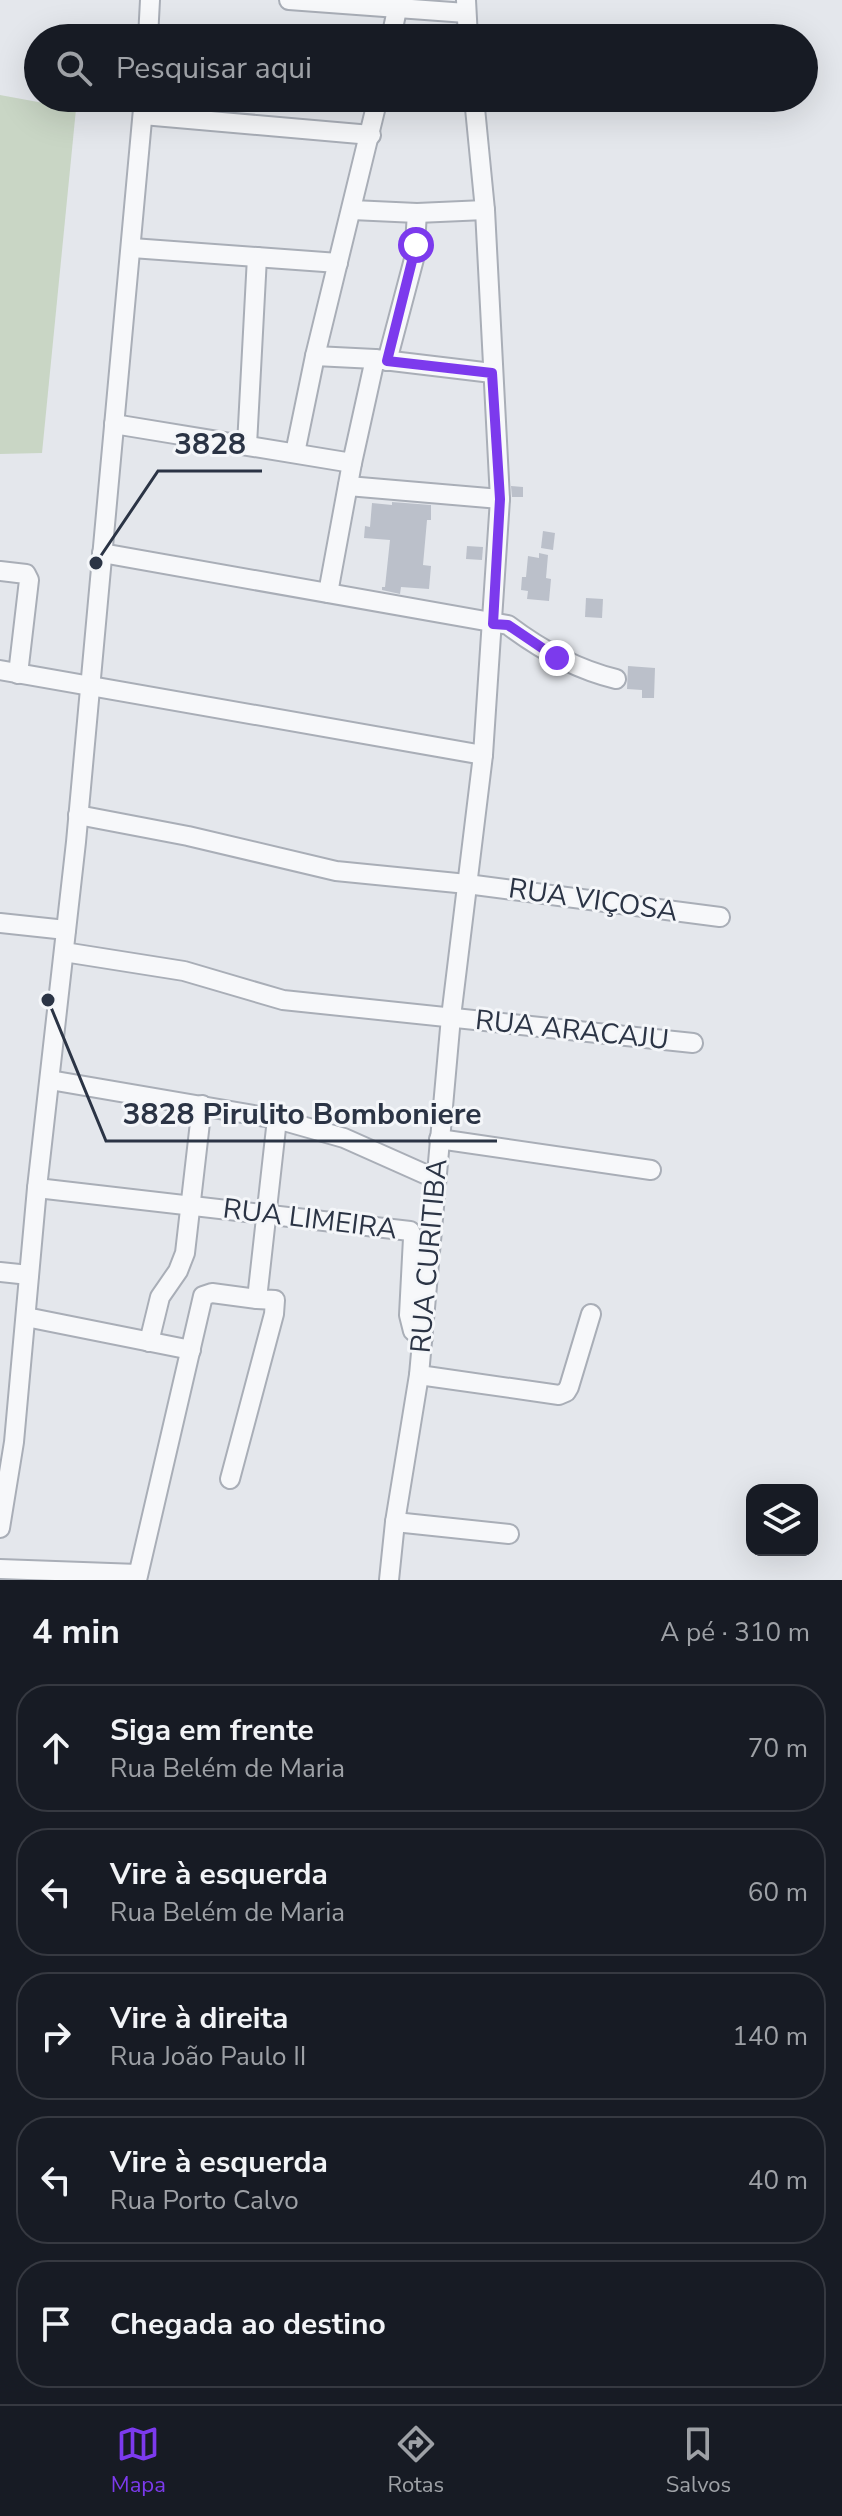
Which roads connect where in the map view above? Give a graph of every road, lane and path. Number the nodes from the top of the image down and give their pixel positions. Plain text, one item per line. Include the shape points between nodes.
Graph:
1 (150, 0) edge
2 (289, 0) edge
3 (398, 5) edge
4 (466, 7) edge
5 (149, 24) edge
6 (143, 112) edge
7 (191, 112) edge
8 (375, 112) edge
9 (475, 112) edge
10 (371, 135) junction
11 (352, 210) junction
12 (485, 210) junction
13 (417, 213) junction
14 (132, 248) junction
15 (257, 257) junction
16 (338, 263) junction
17 (315, 356) junction
18 (381, 360) junction
19 (492, 373) junction
20 (114, 424) junction
21 (247, 445) junction
22 (295, 453) junction
23 (352, 463) junction
24 (348, 486) junction
25 (500, 499) junction
26 (102, 553) junction
27 (0, 571) edge
28 (328, 593) junction
29 (493, 624) junction
30 (9, 672) edge
31 (616, 679) dead end
32 (91, 684) junction
33 (483, 755) junction
34 (78, 815) junction
35 (467, 884) junction
36 (720, 917) dead end
37 (0, 923) edge
38 (66, 930) junction
39 (64, 952) junction
40 (451, 1017) junction
41 (693, 1043) dead end
42 (50, 1080) junction
43 (202, 1105) junction
44 (277, 1119) junction
45 (439, 1139) junction
46 (651, 1170) dead end
47 (436, 1179) junction
48 (37, 1188) junction
49 (192, 1205) junction
50 (267, 1214) junction
51 (0, 1272) edge
52 (29, 1275) junction
53 (257, 1299) junction
54 (591, 1314) dead end
55 (26, 1317) junction
56 (423, 1338) junction
57 (149, 1342) junction
58 (191, 1350) junction
59 (419, 1375) junction
60 (230, 1479) dead end
61 (395, 1522) junction
62 (0, 1528) edge
63 (509, 1534) dead end
64 (0, 1569) edge
65 (138, 1577) edge
66 (389, 1580) edge

1 - 5 street
2 - 3 street
3 - 4 street
6 - 14 street
7 - 10 street
8 - 10 street
9 - 12 street, RUA CURITIBA
10 - 11 street
11 - 13 street
11 - 16 street
12 - 13 street
12 - 19 street, RUA CURITIBA
13 - 18 street via 414,259
14 - 15 street
14 - 20 street
15 - 16 street
15 - 21 street
16 - 17 street
17 - 18 street
17 - 22 street
18 - 19 street
18 - 23 street
19 - 25 street, RUA CURITIBA
20 - 21 street
20 - 26 street
21 - 22 street
22 - 23 street
23 - 24 street
24 - 25 street
24 - 28 street
25 - 29 street, RUA CURITIBA
26 - 28 street
26 - 32 street
27 - 30 street via 26,574 29,580
28 - 29 street
29 - 31 street via 508,625 557,658
29 - 33 street, RUA CURITIBA
30 - 32 street
32 - 33 street
32 - 34 street
33 - 35 street, RUA CURITIBA
34 - 35 street, RUA VIÇOSA via 336,871
34 - 38 street
35 - 36 street, RUA VIÇOSA
35 - 40 street, RUA CURITIBA
37 - 38 street
38 - 39 street
39 - 40 street, RUA ARACAJU via 212,977 283,1000
39 - 42 street
40 - 41 street, RUA ARACAJU
40 - 45 street, RUA CURITIBA
42 - 43 street
42 - 48 street
43 - 44 street
43 - 49 street
44 - 47 street via 344,1138
44 - 50 street
45 - 46 street
45 - 47 street, RUA CURITIBA
47 - 56 street, RUA CURITIBA
48 - 49 street, RUA LIMEIRA
48 - 52 street
49 - 50 street, RUA LIMEIRA
49 - 57 street via 182,1263 160,1297
50 - 53 street
50 - 56 street, RUA LIMEIRA via 410,1231 409,1315 413,1331
51 - 52 street
52 - 55 street
53 - 58 street via 203,1296
53 - 60 street via 275,1300 274,1314
54 - 59 street via 569,1387 559,1395
55 - 57 street
55 - 62 street
56 - 59 street, RUA CURITIBA
57 - 58 street
58 - 65 street
59 - 61 street, RUA CURITIBA
61 - 63 street
61 - 66 street, RUA CURITIBA
64 - 65 street

